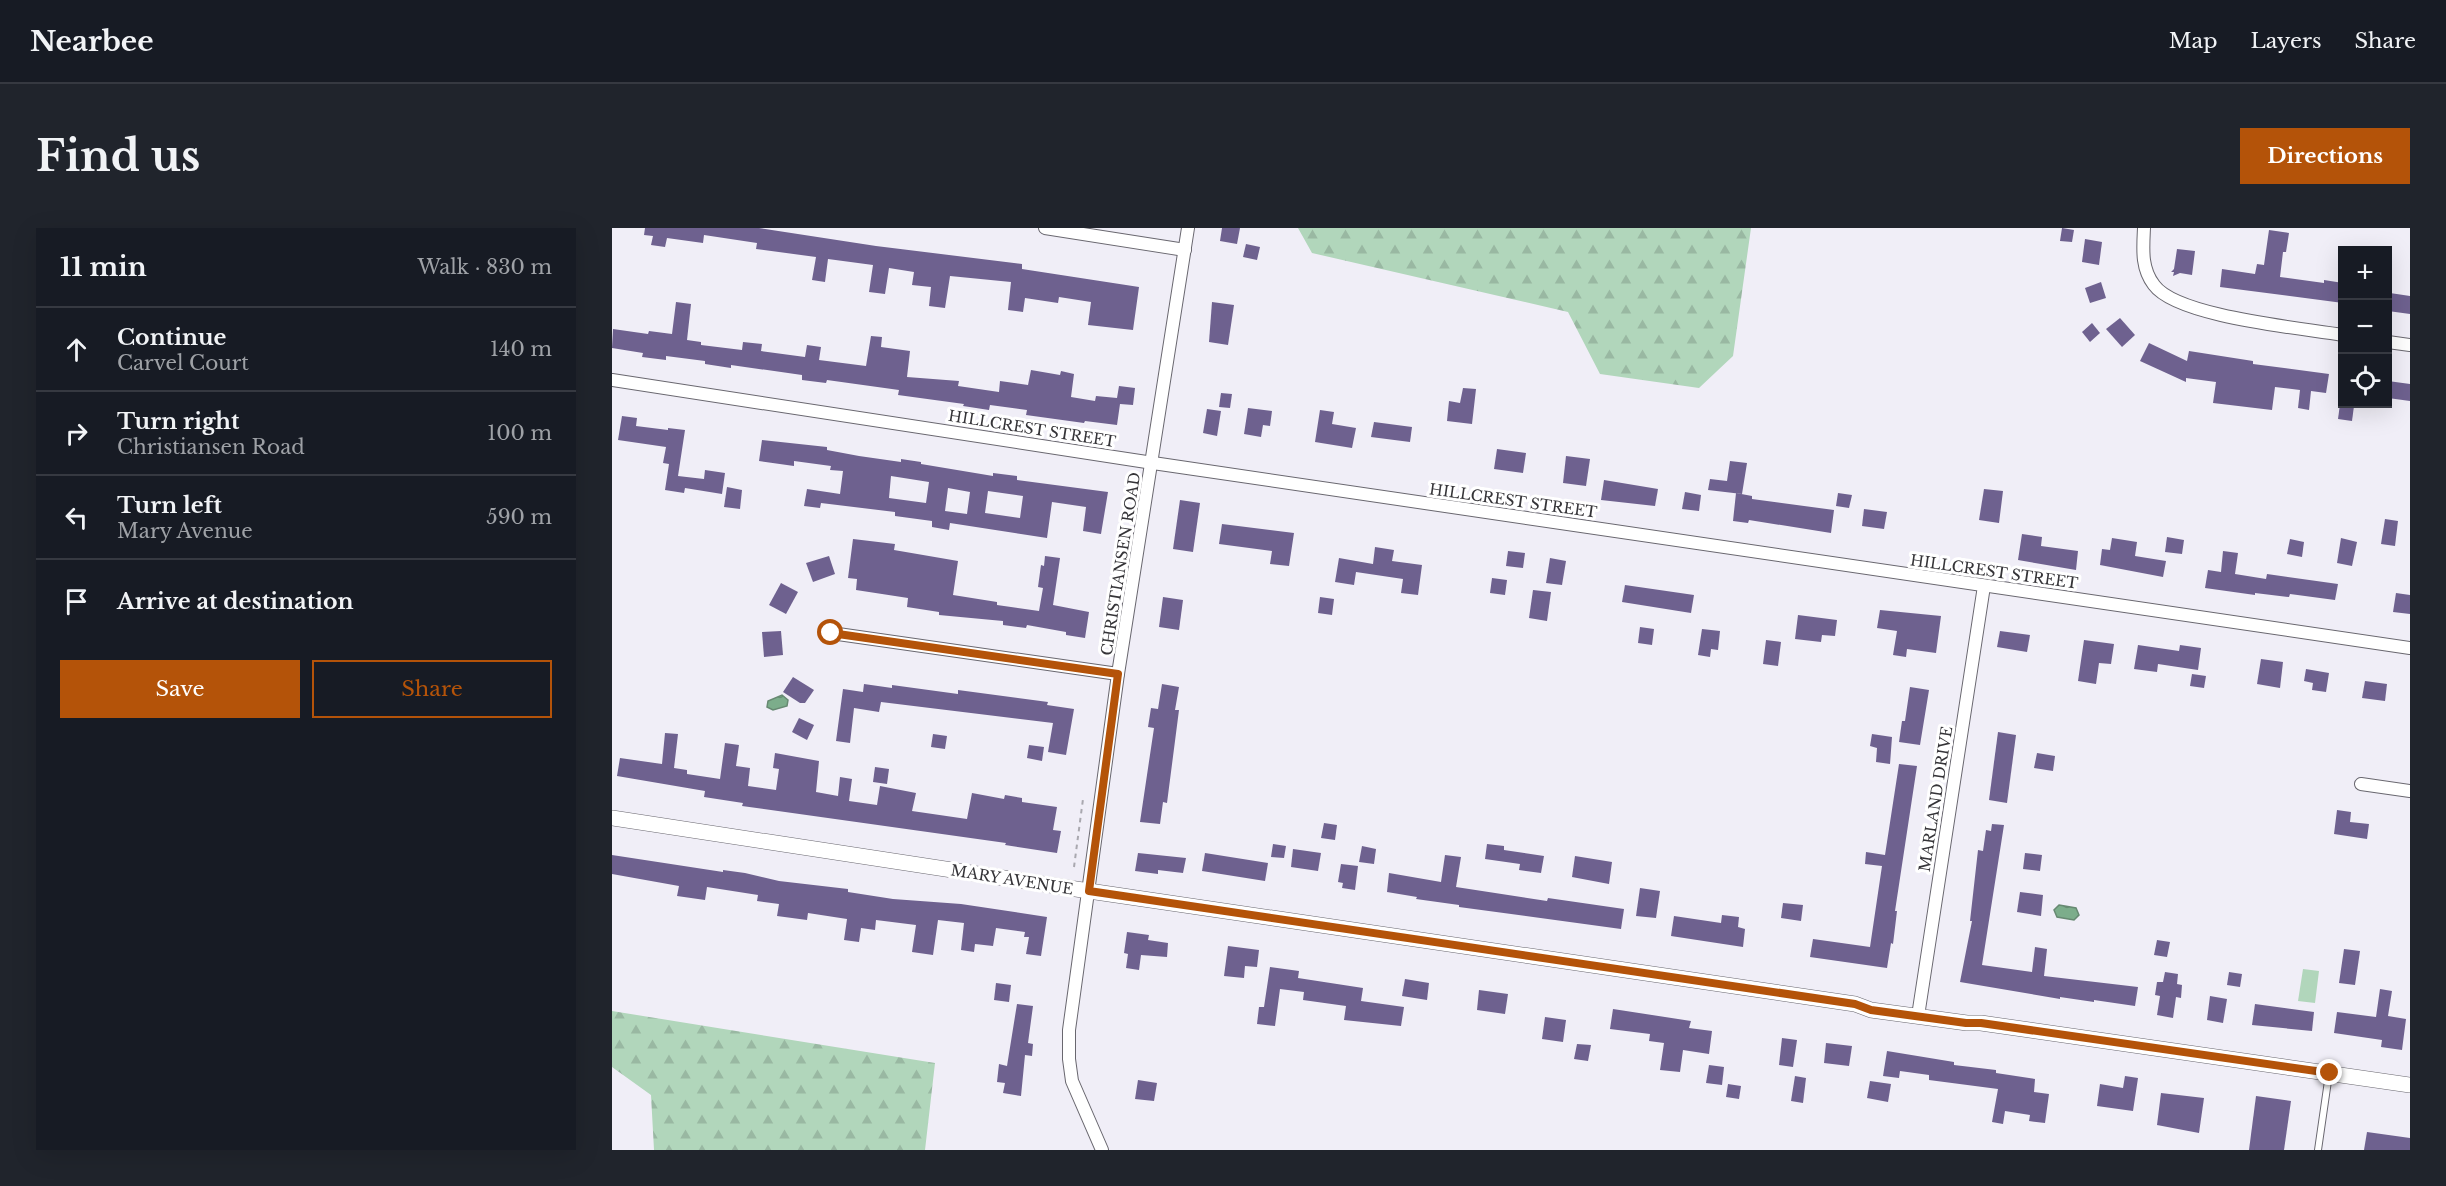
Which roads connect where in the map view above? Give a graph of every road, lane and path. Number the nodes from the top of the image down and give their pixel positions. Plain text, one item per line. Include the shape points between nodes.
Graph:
1 (1045, 228) edge
2 (1188, 228) edge
3 (2144, 228) edge
4 (1185, 250) junction
5 (2338, 333) edge
6 (2392, 343) edge
7 (2410, 345) edge
8 (612, 380) edge
9 (1152, 463) junction
10 (1984, 586) junction
11 (831, 633) dead end
12 (2410, 648) edge
13 (1118, 674) junction
14 (2361, 784) dead end
15 (2410, 791) edge
16 (1083, 799) dead end
17 (612, 818) edge
18 (1074, 867) dead end
19 (1089, 891) junction
20 (1918, 1016) junction
21 (2330, 1073) junction
22 (2410, 1085) edge
23 (1102, 1150) edge
24 (2318, 1150) edge

1 - 4 street
2 - 4 street, CHRISTIANSEN ROAD
3 - 5 street via 2143,262 2154,286 2174,302 2207,313
4 - 9 street, CHRISTIANSEN ROAD
6 - 7 street
8 - 9 street, HILLCREST STREET
9 - 10 street, HILLCREST STREET
9 - 13 street, CHRISTIANSEN ROAD
10 - 12 street, HILLCREST STREET
10 - 20 street, MARLAND DRIVE
11 - 13 street
13 - 19 street, CHRISTIANSEN ROAD
14 - 15 street
16 - 18 path
17 - 19 street, MARY AVENUE
19 - 20 street, MARY AVENUE
19 - 23 street, CHRISTIANSEN ROAD via 1069,1030 1069,1059 1072,1081
20 - 21 street, MARY AVENUE
21 - 22 street, MARY AVENUE
21 - 24 lane

